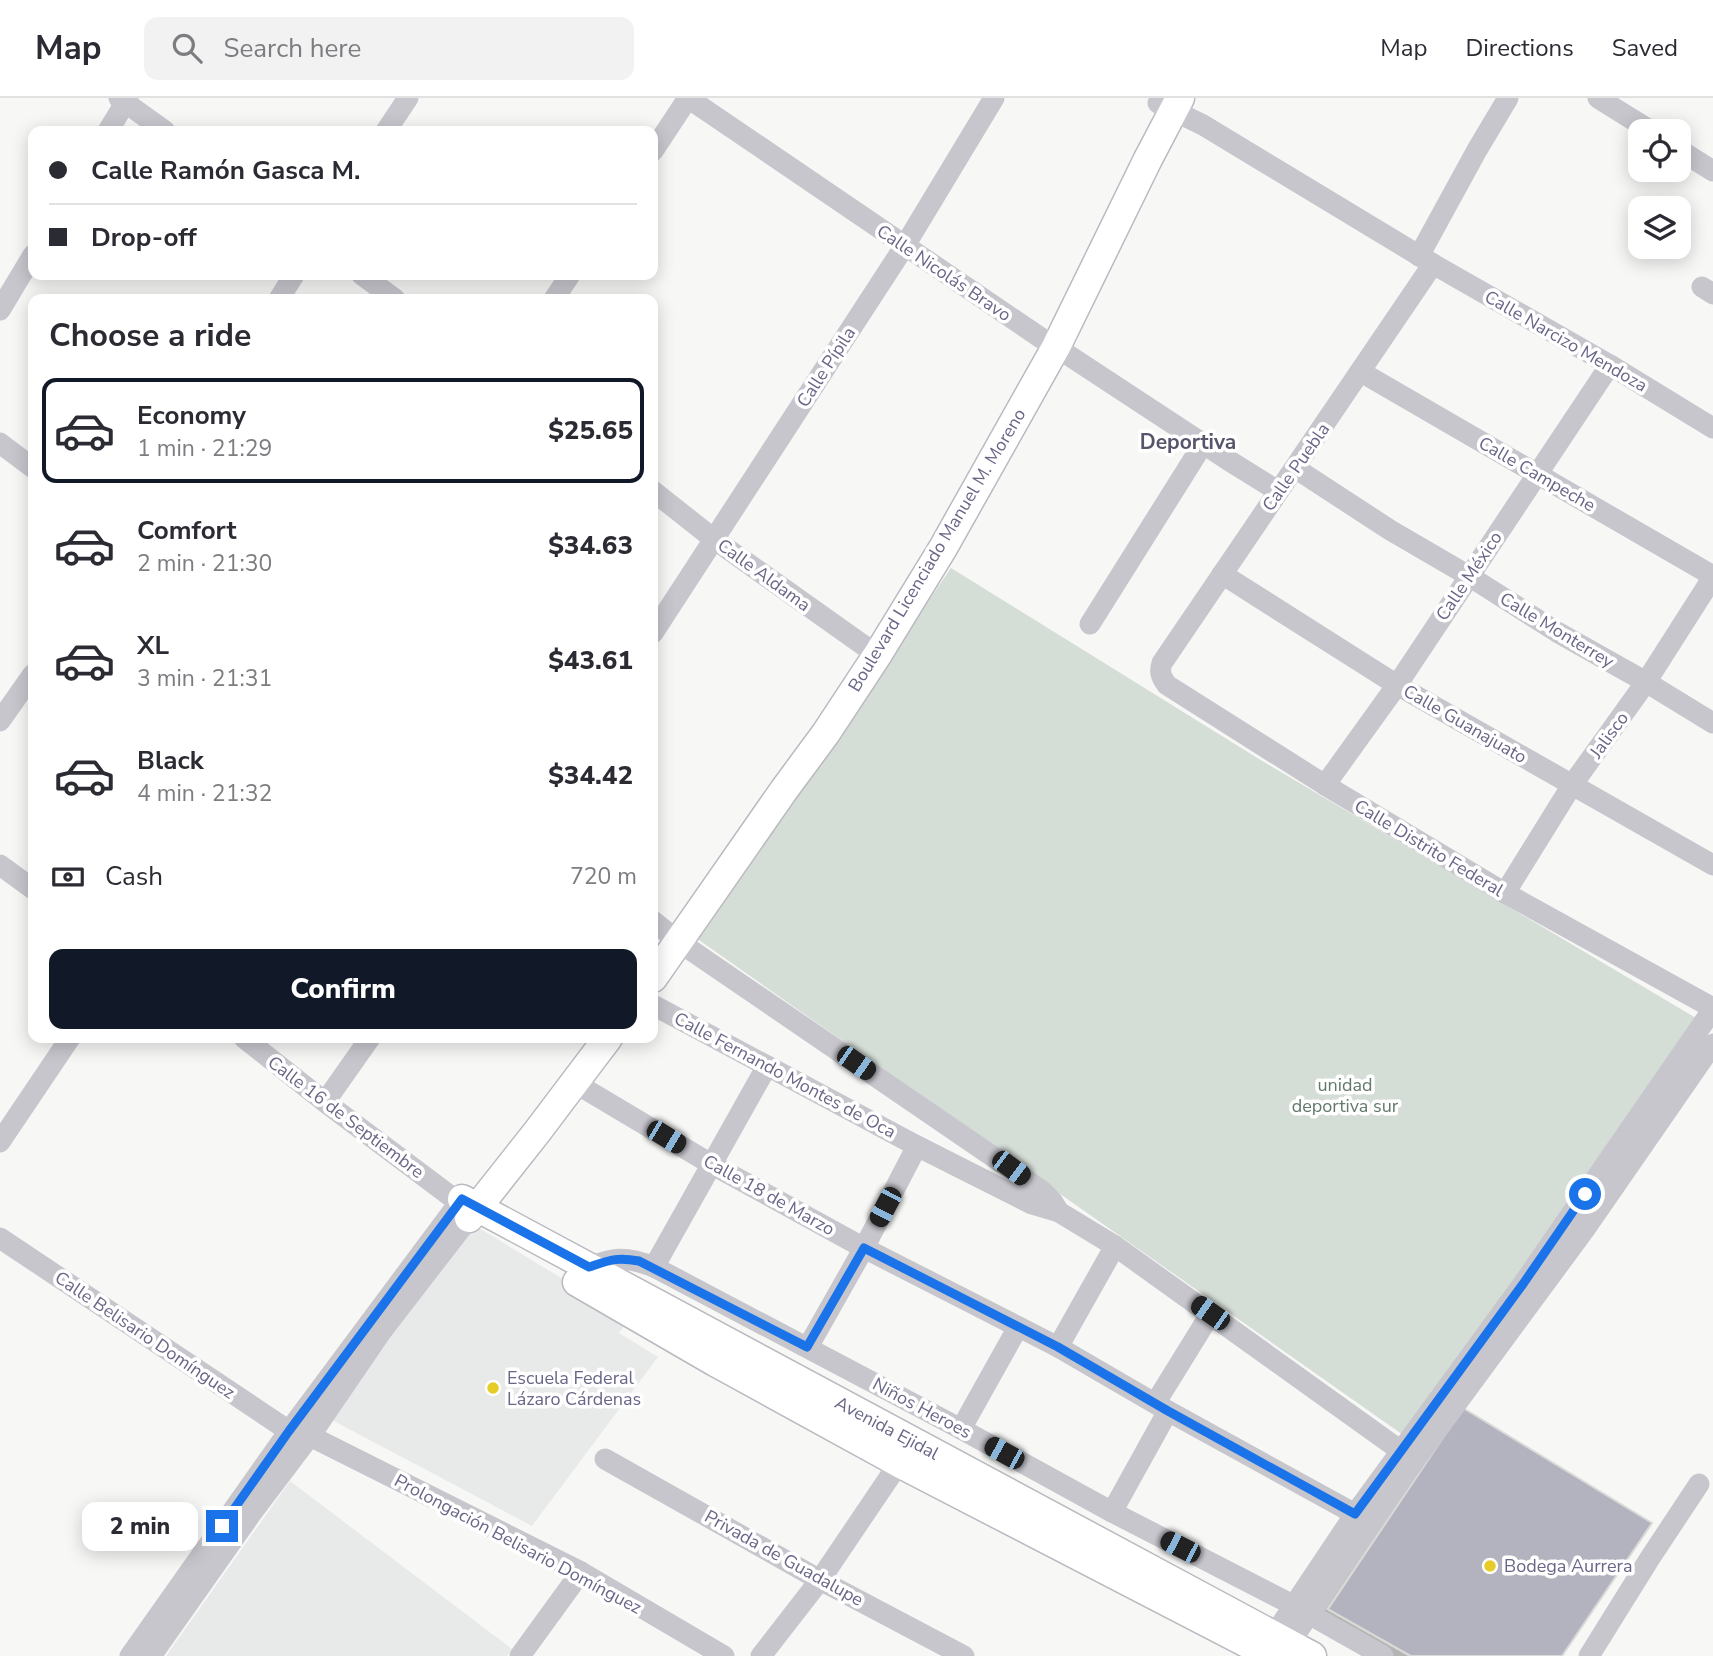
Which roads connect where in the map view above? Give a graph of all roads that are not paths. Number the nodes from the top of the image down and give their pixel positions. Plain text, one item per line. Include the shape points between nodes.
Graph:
1 (408, 98) edge
2 (688, 98) edge
3 (993, 98) edge
4 (1508, 98) edge
5 (1598, 98) edge
6 (124, 99) edge
7 (1168, 102) edge
8 (1632, 119) edge
9 (110, 126) edge
10 (159, 126) edge
11 (389, 126) edge
12 (658, 143) edge
13 (1691, 157) edge
14 (1713, 171) edge
15 (904, 247) junction
16 (1426, 260) junction
17 (28, 263) edge
18 (369, 280) edge
19 (388, 294) edge
20 (0, 310) edge
21 (1049, 343) junction
22 (1610, 365) junction
23 (1362, 372) junction
24 (1713, 428) edge
25 (0, 443) edge
26 (1203, 444) junction
27 (28, 463) edge
28 (1295, 468) junction
29 (1538, 473) junction
30 (1278, 491) junction
31 (658, 495) edge
32 (715, 540) junction
33 (1222, 574) junction
34 (1469, 576) junction
35 (1713, 577) edge
36 (1090, 624) dead end
37 (658, 626) edge
38 (870, 650) junction
39 (1160, 670) joint
40 (28, 681) edge
41 (1646, 682) junction
42 (1397, 684) junction
43 (0, 721) edge
44 (1713, 723) edge
45 (1325, 785) junction
46 (1572, 785) junction
47 (0, 865) edge
48 (1713, 865) edge
49 (28, 885) edge
50 (1504, 893) junction
51 (663, 936) edge
52 (658, 957) edge
53 (658, 1008) edge
54 (1713, 1009) edge
55 (68, 1043) edge
56 (250, 1043) edge
57 (366, 1043) edge
58 (582, 1043) edge
59 (604, 1043) edge
60 (1713, 1044) edge
61 (767, 1066) junction
62 (575, 1083) junction
63 (325, 1102) junction
64 (1655, 1110) junction
65 (0, 1142) edge
66 (917, 1146) junction
67 (711, 1164) junction
68 (462, 1205) junction
69 (1059, 1212) junction
70 (0, 1238) edge
71 (1115, 1246) junction
72 (864, 1248) junction
73 (654, 1267) junction
74 (577, 1271) junction
75 (1210, 1313) junction
76 (1018, 1327) junction
77 (807, 1347) junction
78 (1058, 1347) junction
79 (1162, 1407) junction
80 (961, 1429) junction
81 (299, 1434) junction
82 (1406, 1457) junction
83 (605, 1459) dead end
84 (899, 1464) junction
85 (1699, 1484) dead end
86 (244, 1510) junction
87 (1112, 1513) junction
88 (1363, 1519) junction
89 (581, 1572) junction
90 (820, 1580) junction
91 (1301, 1609) junction
92 (1279, 1651) edge
93 (130, 1656) edge
94 (150, 1656) edge
95 (520, 1656) edge
96 (724, 1656) edge
97 (761, 1656) edge
98 (964, 1656) edge
99 (1383, 1656) edge
100 (1589, 1656) edge

1 - 11 street
2 - 12 street
2 - 15 street, Calle Nicolás Bravo
3 - 15 street, Calle Pípila
4 - 16 street via 1477,150
5 - 8 street
6 - 9 street
6 - 10 street
7 - 16 street, Calle Narcizo Mendoza
7 - 21 main road, Boulevard Licenciado Manuel M. Moreno
13 - 14 street
15 - 21 street, Calle Nicolás Bravo
15 - 32 street, Calle Pípila
16 - 22 street, Calle Narcizo Mendoza
16 - 23 street, Calle Puebla
17 - 20 street
18 - 19 street
21 - 26 street, Calle Nicolás Bravo
21 - 38 main road, Boulevard Licenciado Manuel M. Moreno via 998,421
22 - 24 street, Calle Narcizo Mendoza
22 - 29 street, Calle México
23 - 28 street, Calle Puebla
23 - 29 street, Calle Campeche
25 - 27 street
26 - 30 street, Calle Nicolás Bravo
26 - 36 street
28 - 30 street, Calle Puebla
28 - 34 street, Calle Monterrey
29 - 34 street, Calle México
29 - 35 street, Calle Campeche
30 - 33 street, Calle Puebla
31 - 32 street, Calle Aldama
32 - 37 street, Calle Pípila
32 - 38 street, Calle Aldama
33 - 39 street, Calle Puebla
33 - 42 street, Calle Guanajuato
34 - 41 street, Calle Monterrey
34 - 42 street, Calle México
35 - 41 street, Jalisco
38 - 51 main road, Boulevard Licenciado Manuel M. Moreno
39 - 45 street, Calle Distrito Federal via 1167,685
40 - 43 street
41 - 44 street, Calle Monterrey
41 - 46 street, Jalisco
42 - 45 street, Calle México
42 - 46 street, Calle Guanajuato
45 - 50 street, Calle Distrito Federal
46 - 48 street, Calle Guanajuato
46 - 50 street, Jalisco
47 - 49 street
50 - 54 street, Calle Distrito Federal
51 - 52 main road, Boulevard Licenciado Manuel M. Moreno
51 - 69 street via 1011,1168 1042,1191
53 - 61 street, Calle Fernando Montes de Oca
54 - 64 street
55 - 65 street
56 - 63 street, Calle 16 de Septiembre
57 - 63 street
58 - 68 main road
59 - 62 main road
60 - 64 street
61 - 66 street, Calle Fernando Montes de Oca
61 - 67 street
62 - 67 street, Calle 18 de Marzo
62 - 68 main road
63 - 68 street, Calle 16 de Septiembre
64 - 82 street via 1585,1229 1529,1290
66 - 69 street, Calle Fernando Montes de Oca via 1032,1204
66 - 72 street
67 - 72 street, Calle 18 de Marzo
67 - 73 street
68 - 74 main road, Avenida Ejidal
68 - 81 street
69 - 71 street
70 - 81 street, Calle Belisario Domínguez
71 - 75 street
71 - 78 street
72 - 76 street, Calle 18 de Marzo
72 - 77 street
73 - 74 street, Niños Heroes via 622,1258
73 - 77 street, Niños Heroes
74 - 84 main road, Avenida Ejidal via 715,1362
74 - 92 main road, Avenida Ejidal
75 - 79 street
75 - 82 street
76 - 78 street, Calle 18 de Marzo
76 - 80 street
77 - 80 street, Niños Heroes
78 - 79 street, Calle 18 de Marzo
79 - 87 street
79 - 88 street, Calle 18 de Marzo
80 - 87 street, Niños Heroes
81 - 86 street
81 - 89 street, Prolongación Belisario Domínguez
82 - 88 street
83 - 90 street, Privada de Guadalupe
84 - 90 street
84 - 92 main road, Avenida Ejidal
85 - 100 street
86 - 93 street
86 - 94 street
87 - 91 street, Niños Heroes
88 - 91 street
89 - 95 street
89 - 96 street, Prolongación Belisario Domínguez
90 - 97 street
90 - 98 street, Privada de Guadalupe
91 - 92 street
91 - 99 street, Niños Heroes

